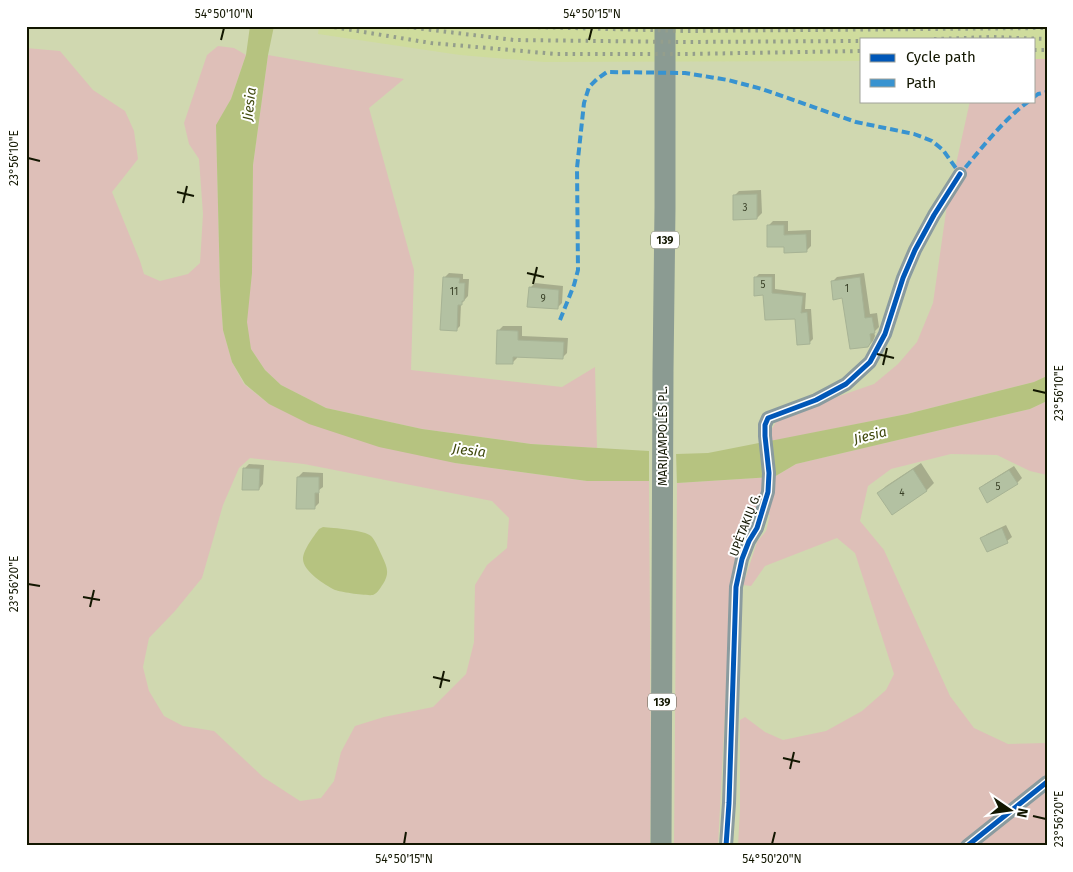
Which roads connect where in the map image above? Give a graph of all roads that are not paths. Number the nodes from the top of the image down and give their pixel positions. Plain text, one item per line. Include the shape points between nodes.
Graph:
1 (665, 26) edge
2 (960, 174) dead end
3 (1047, 782) edge
4 (661, 846) edge
5 (726, 846) edge
6 (966, 846) edge

1 - 4 main road, MARIJAMPOLĖS PL. / 139
2 - 5 street, UPĖTAKIŲ G. via 916,250 903,278 885,334 870,362 846,384 816,400 768,418 765,425 768,492 757,528 748,541 736,587
3 - 6 street

